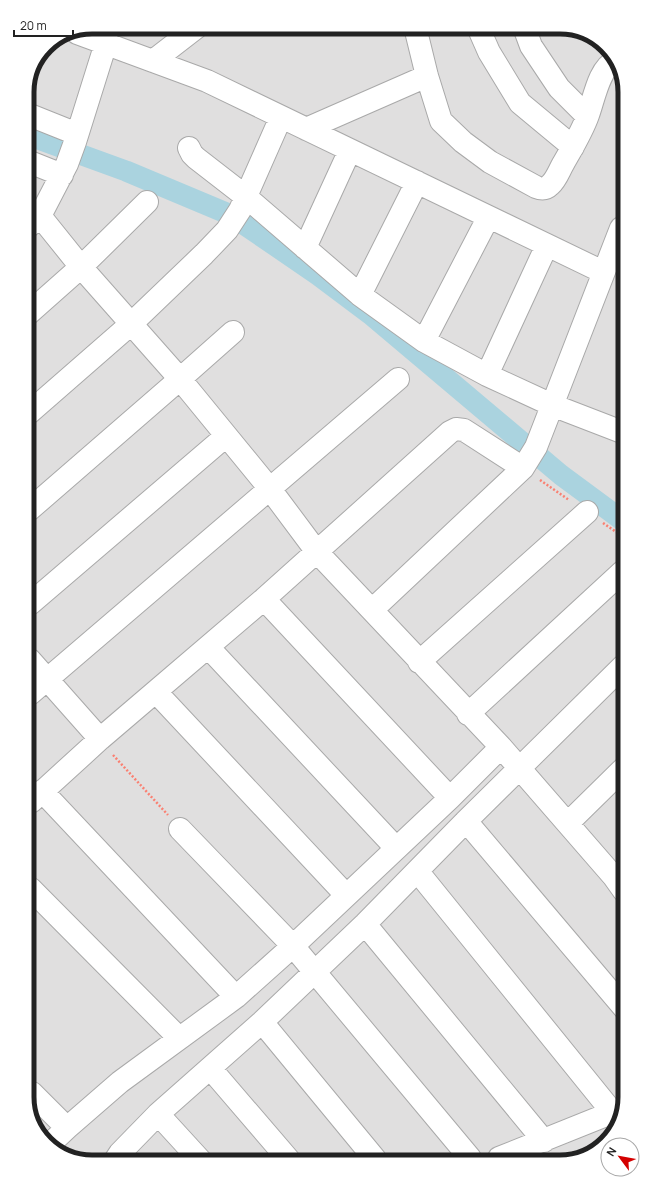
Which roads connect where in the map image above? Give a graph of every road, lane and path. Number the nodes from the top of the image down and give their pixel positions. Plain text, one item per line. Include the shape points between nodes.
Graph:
1 (92, 34) edge
2 (188, 34) edge
3 (417, 34) edge
4 (481, 34) edge
5 (527, 34) edge
6 (107, 35) edge
7 (153, 61) junction
8 (611, 64) edge
9 (427, 76) junction
10 (587, 116) junction
11 (34, 117) edge
12 (281, 117) junction
13 (306, 129) junction
14 (76, 138) junction
15 (573, 147) junction
16 (189, 148) dead end
17 (350, 150) junction
18 (34, 162) edge
19 (64, 169) junction
20 (417, 182) junction
21 (245, 196) junction
22 (147, 202) dead end
23 (488, 218) junction
24 (34, 222) edge
25 (618, 239) edge
26 (547, 245) junction
27 (305, 248) junction
28 (611, 266) edge
29 (81, 267) junction
30 (360, 295) junction
31 (34, 309) edge
32 (131, 324) junction
33 (232, 332) dead end
34 (424, 341) junction
35 (487, 375) junction
36 (180, 379) junction
37 (398, 380) dead end
38 (552, 405) junction
39 (34, 409) edge
40 (618, 430) edge
41 (226, 436) junction
42 (529, 458) junction
43 (270, 489) junction
44 (34, 506) edge
45 (587, 512) joint
46 (317, 552) junction
47 (618, 576) edge
48 (264, 599) junction
49 (34, 601) edge
50 (372, 610) junction
51 (208, 647) junction
52 (419, 662) junction
53 (34, 664) edge
54 (618, 671) edge
55 (47, 678) junction
56 (34, 690) edge
57 (156, 692) junction
58 (468, 714) junction
59 (100, 740) junction
60 (501, 747) junction
61 (520, 768) junction
62 (618, 774) edge
63 (36, 797) edge
64 (450, 798) junction
65 (466, 821) junction
66 (568, 823) junction
67 (180, 829) joint
68 (396, 848) junction
69 (418, 872) junction
70 (618, 875) edge
71 (34, 892) edge
72 (346, 895) junction
73 (365, 924) junction
74 (293, 946) junction
75 (315, 973) junction
76 (236, 997) junction
77 (618, 1001) edge
78 (262, 1022) junction
79 (179, 1038) junction
80 (210, 1068) junction
81 (34, 1095) edge
82 (617, 1111) edge
83 (158, 1114) junction
84 (66, 1128) junction
85 (54, 1140) edge
86 (544, 1140) junction
87 (119, 1155) edge
88 (196, 1155) edge
89 (285, 1155) edge
90 (372, 1155) edge
91 (467, 1155) edge
92 (506, 1155) edge

1 - 6 street
2 - 7 street
3 - 9 street
4 - 15 street via 488,52 520,103
5 - 10 street via 560,88
6 - 7 street
6 - 14 street
7 - 12 street via 207,81
8 - 10 street via 606,67 598,84
9 - 13 street
9 - 15 street via 441,121 490,162 536,187 542,189 549,186
10 - 15 street
11 - 14 street
12 - 13 street
12 - 21 street
13 - 17 street
14 - 19 street
16 - 21 street via 196,158
17 - 20 street
17 - 27 street
18 - 19 street
19 - 24 street
20 - 23 street
20 - 30 street
21 - 27 street
21 - 32 street via 240,210 227,230
22 - 29 street
23 - 26 street
23 - 34 street
24 - 29 street
25 - 28 street
26 - 28 street
26 - 35 street
27 - 30 street
28 - 38 street
29 - 31 street
29 - 32 street
30 - 34 street
32 - 36 street
32 - 39 street
33 - 36 street
34 - 35 street
35 - 38 street
36 - 41 street
36 - 44 street
37 - 43 street
38 - 40 street
38 - 42 street
41 - 43 street
41 - 49 street
42 - 45 path
42 - 46 street via 464,430 453,430
42 - 50 street
43 - 46 street
43 - 55 street
45 - 52 street
46 - 48 street
46 - 50 street
47 - 58 street
48 - 51 street
48 - 64 street
50 - 52 street
51 - 57 street
51 - 68 street
52 - 58 street
53 - 55 street
54 - 61 street
55 - 56 street
55 - 59 street
57 - 59 street
57 - 72 street
58 - 60 street
59 - 63 street
59 - 67 path
60 - 61 street
60 - 64 street
61 - 65 street
61 - 66 street
62 - 66 street
63 - 76 street
64 - 68 street
65 - 69 street
65 - 77 street
66 - 70 street
67 - 74 street
68 - 72 street
69 - 73 street
69 - 82 street
71 - 79 street
72 - 74 street
73 - 75 street
73 - 86 street
74 - 75 street
74 - 76 street
75 - 78 street
75 - 91 street
76 - 79 street
78 - 80 street
78 - 90 street
79 - 84 street via 120,1082
80 - 83 street
80 - 89 street
81 - 84 street
82 - 86 street
83 - 87 street
83 - 88 street
84 - 85 street
86 - 92 street

